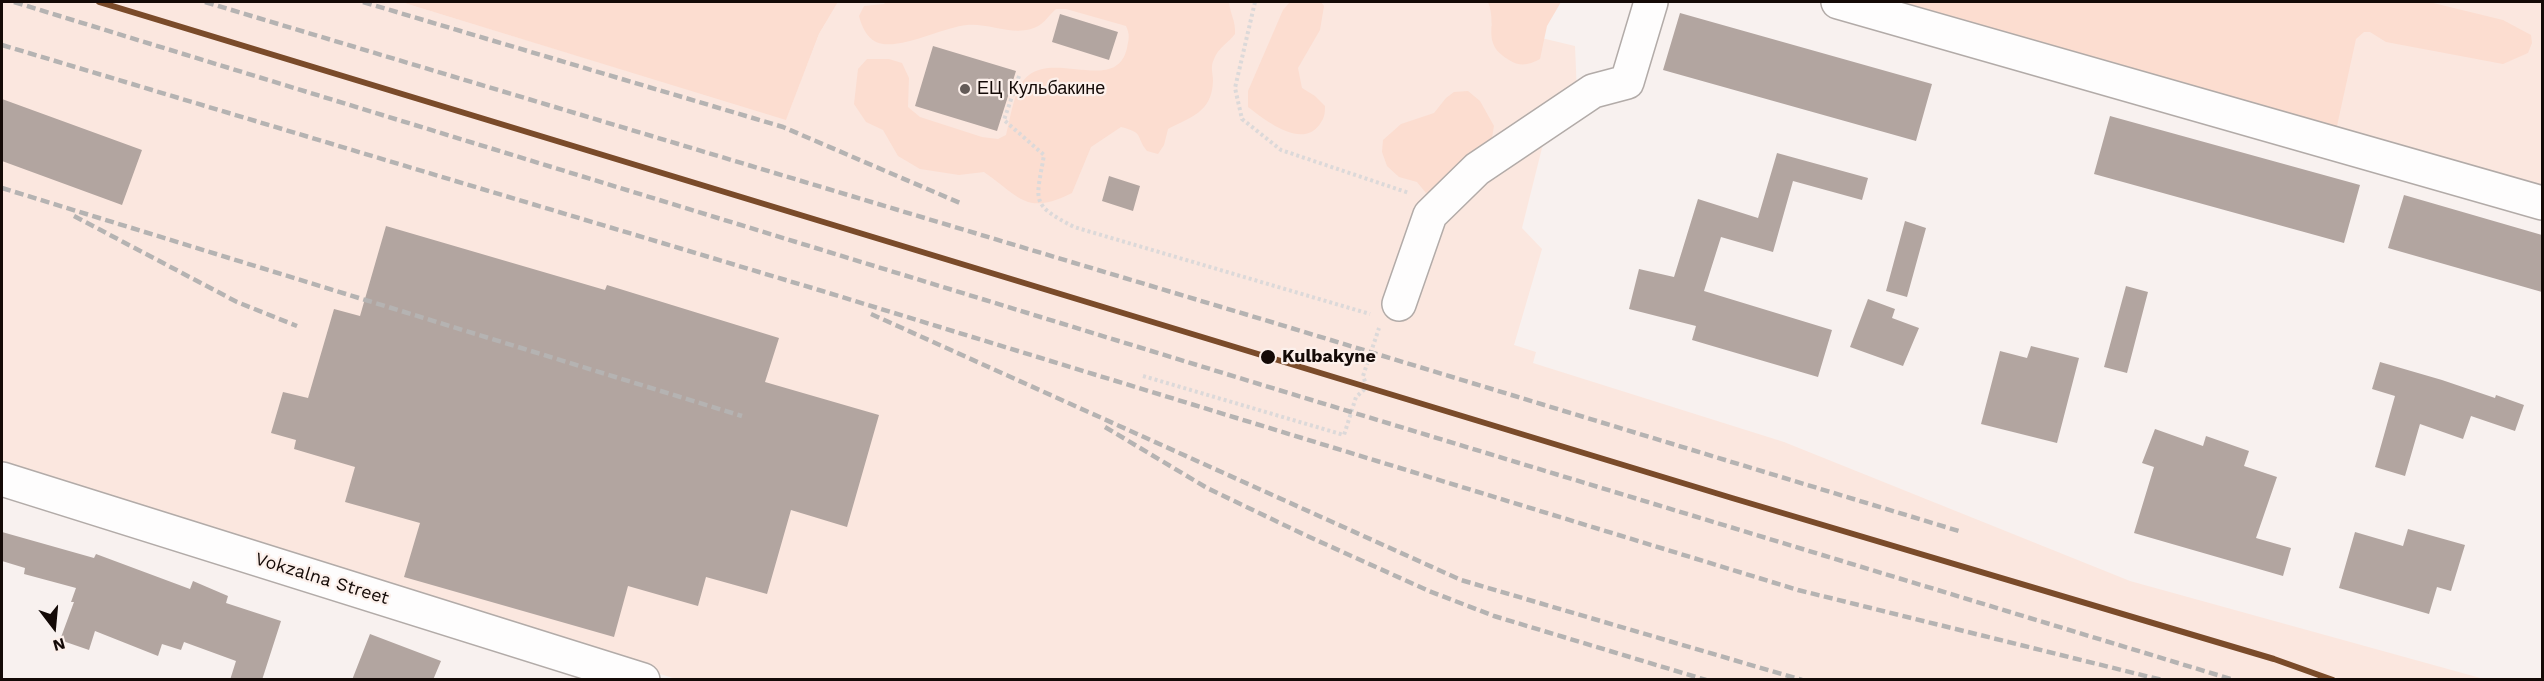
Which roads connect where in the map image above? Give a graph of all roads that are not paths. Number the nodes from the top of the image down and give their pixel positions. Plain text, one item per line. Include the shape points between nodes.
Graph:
1 (1651, 2) edge
2 (1838, 2) edge
3 (2542, 203) edge
4 (1385, 310) road end
5 (2, 479) edge
6 (643, 680) edge

1 - 4 street via 1627,82 1593,91 1477,169 1430,215
2 - 3 street
5 - 6 street, Vokzalna Street

